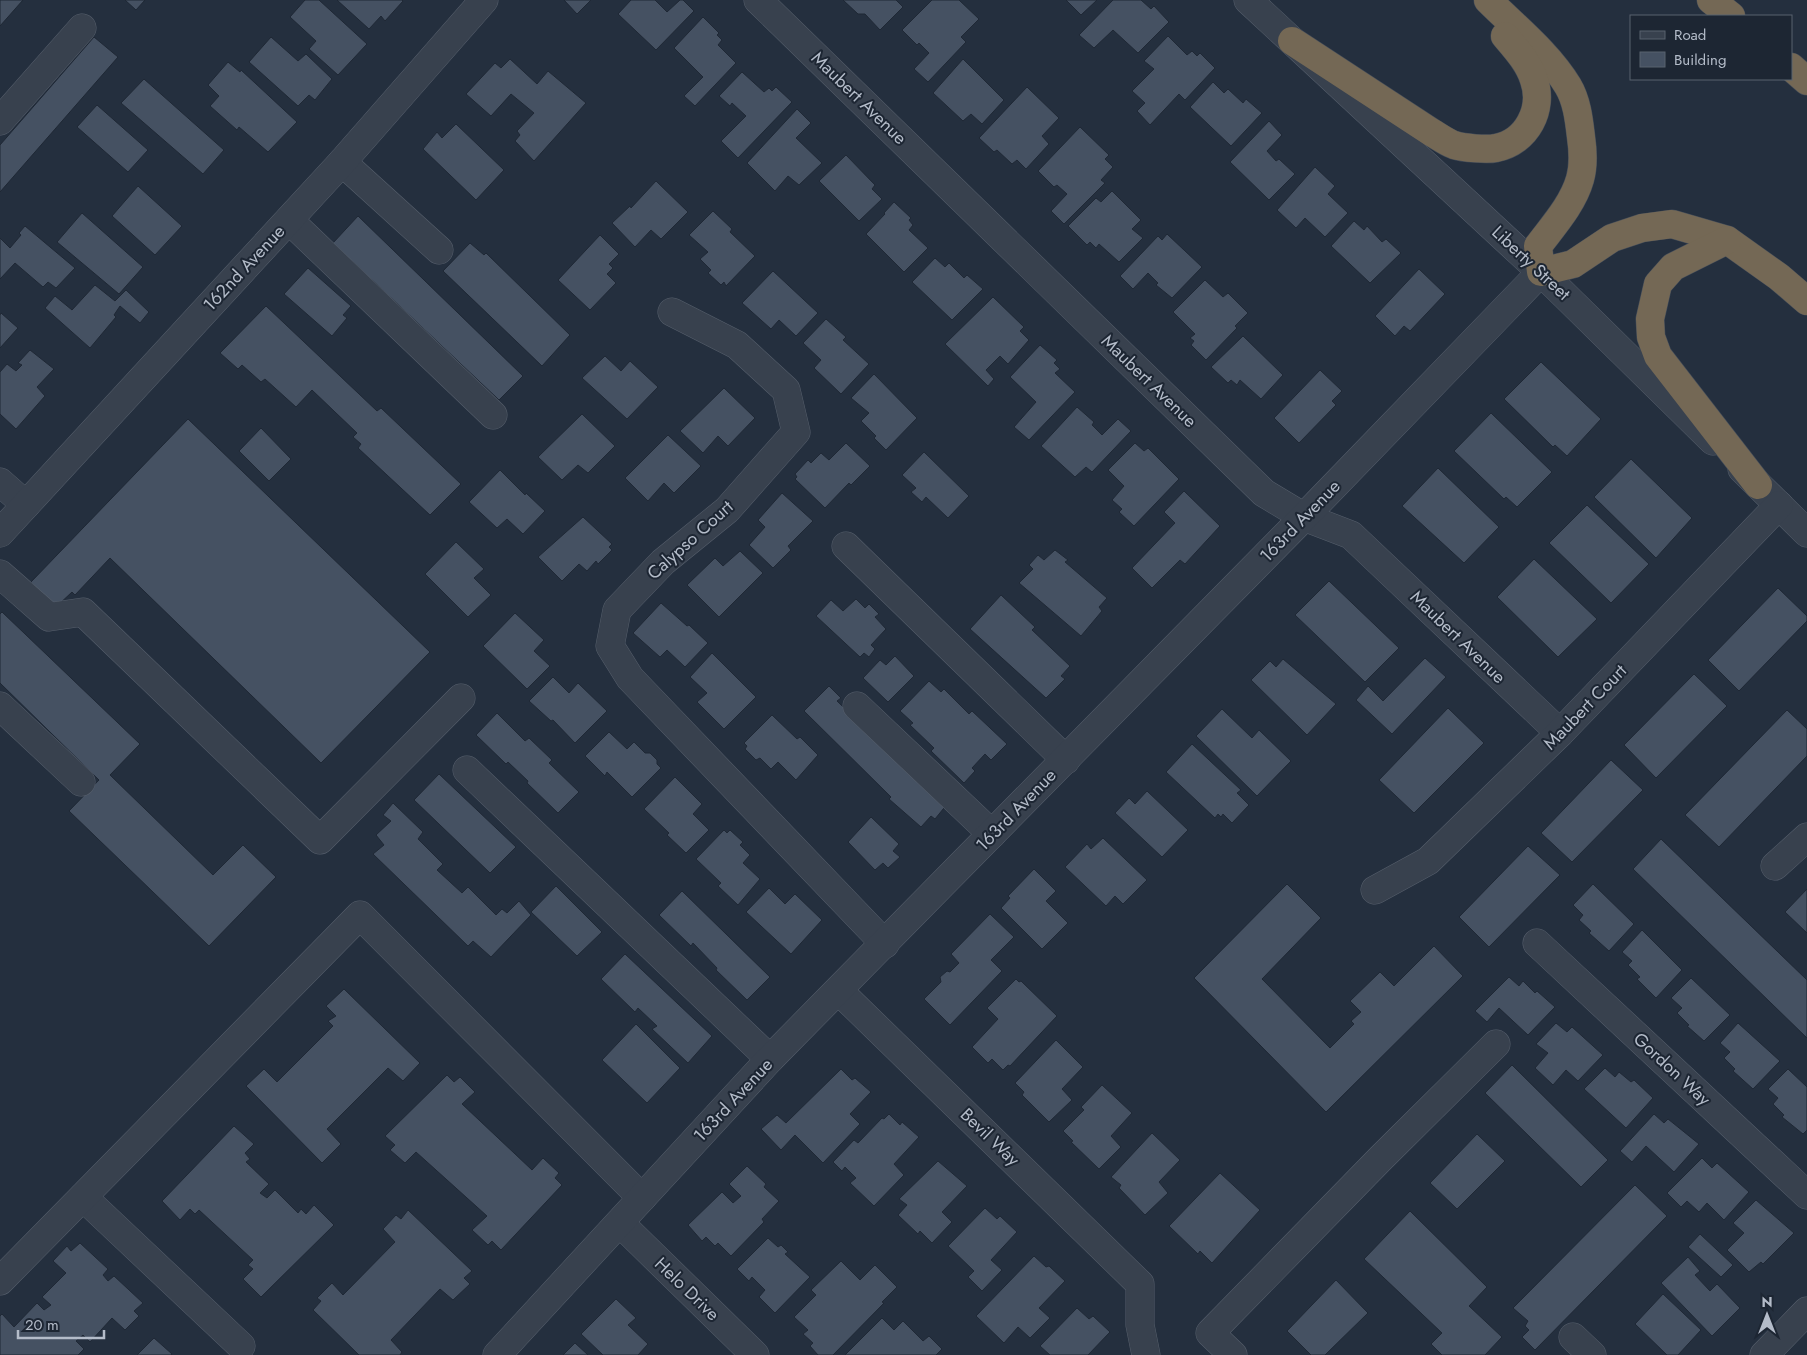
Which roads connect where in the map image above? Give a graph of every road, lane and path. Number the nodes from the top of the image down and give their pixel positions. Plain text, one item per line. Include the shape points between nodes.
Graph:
1 (484, 0) edge
2 (758, 0) edge
3 (1248, 0) edge
4 (1475, 0) edge
5 (1488, 0) edge
6 (1711, 0) edge
7 (1730, 15) edge
8 (82, 28) dead end
9 (1292, 41) junction
10 (1792, 68) edge
11 (1807, 81) edge
12 (0, 121) edge
13 (342, 162) junction
14 (289, 220) junction
15 (1727, 240) junction
16 (438, 250) dead end
17 (1541, 272) junction
18 (1807, 301) edge
19 (672, 312) dead end
20 (493, 415) dead end
21 (0, 482) edge
22 (1758, 485) junction
23 (26, 505) junction
24 (1779, 505) junction
25 (1304, 517) junction
26 (0, 532) edge
27 (1807, 533) edge
28 (846, 546) dead end
29 (0, 574) edge
30 (461, 698) dead end
31 (0, 706) edge
32 (856, 706) dead end
33 (1560, 733) junction
34 (1066, 760) junction
35 (467, 770) dead end
36 (81, 782) dead end
37 (992, 834) junction
38 (1807, 836) edge
39 (1775, 866) dead end
40 (1375, 890) dead end
41 (1537, 943) dead end
42 (885, 944) junction
43 (839, 991) junction
44 (1496, 1044) dead end
45 (770, 1059) junction
46 (1807, 1195) edge
47 (83, 1197) junction
48 (642, 1198) junction
49 (620, 1223) junction
50 (0, 1281) edge
51 (1807, 1310) edge
52 (241, 1346) dead end
53 (497, 1355) edge
54 (755, 1355) edge
55 (1146, 1355) edge
56 (1233, 1355) edge
57 (1764, 1355) edge

1 - 13 street, 162nd Avenue
2 - 25 street, Maubert Avenue via 1264,493
3 - 9 street, Liberty Street
4 - 9 highway via 1524,59 1535,81 1538,104 1531,124 1515,140 1496,148 1454,145
5 - 17 highway via 1554,68 1568,87 1577,110 1584,156 1580,179 1568,204 1538,246
6 - 7 highway
8 - 12 street
9 - 17 street, Liberty Street
10 - 11 highway
13 - 14 street, 162nd Avenue
13 - 16 street
14 - 20 street
14 - 23 street, 162nd Avenue
15 - 17 highway via 1672,224 1642,228 1612,238 1573,264
15 - 18 highway
15 - 22 highway via 1673,267 1658,284 1650,319 1651,338 1658,356
17 - 22 street, Liberty Street
17 - 25 street, 163rd Avenue
19 - 42 street, Calypso Court via 737,345 786,390 796,432 727,510 662,562 617,610 610,646 630,678
21 - 23 street
22 - 24 street, Liberty Street
23 - 26 street, 162nd Avenue
24 - 27 street, Liberty Street
24 - 33 street, Maubert Court
25 - 33 street, Maubert Avenue via 1351,535
25 - 34 street, 163rd Avenue
28 - 34 street
29 - 30 street via 49,617 83,612 320,840
31 - 36 street
32 - 37 street
33 - 40 street, Maubert Court via 1428,861
34 - 37 street, 163rd Avenue
35 - 45 street
37 - 42 street, 163rd Avenue
38 - 39 street
41 - 46 street, Gordon Way
42 - 43 street, 163rd Avenue
43 - 45 street, 163rd Avenue
43 - 55 street, Bevil Way via 1140,1284 1140,1325
44 - 56 street via 1210,1333
45 - 48 street, 163rd Avenue
47 - 48 street via 360,916
47 - 50 street
47 - 52 street
48 - 49 street, 163rd Avenue
49 - 53 street, 163rd Avenue
49 - 54 street, Helo Drive
51 - 57 street

